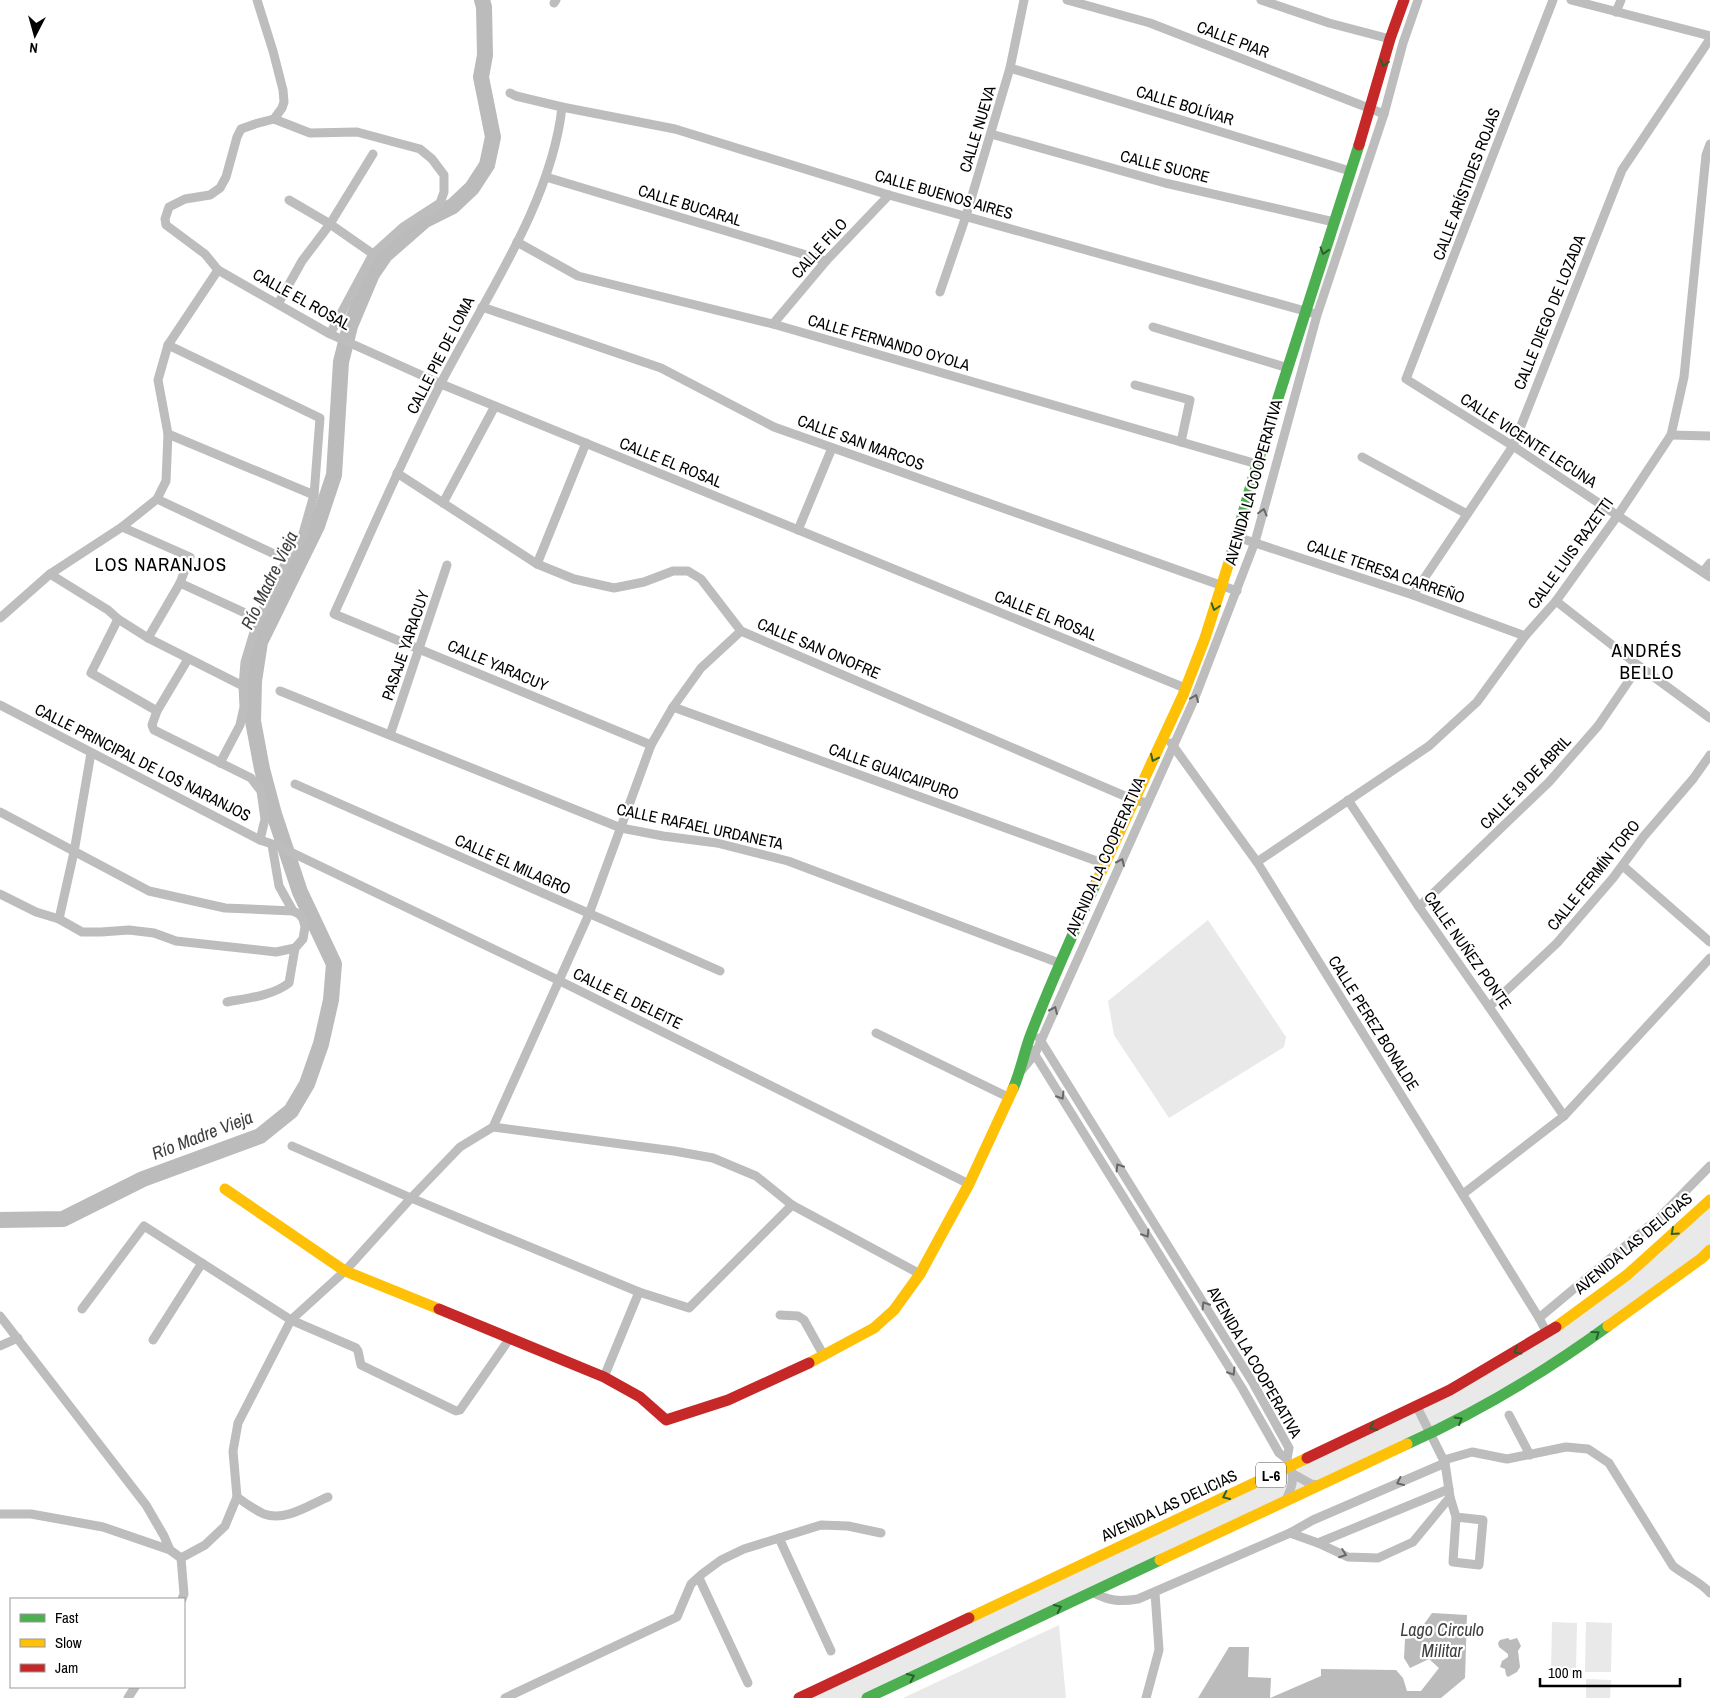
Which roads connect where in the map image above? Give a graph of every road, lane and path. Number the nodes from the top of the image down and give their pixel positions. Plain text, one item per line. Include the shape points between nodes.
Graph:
1 (257, 0) edge
2 (1024, 0) edge
3 (1067, 0) edge
4 (1261, 0) edge
5 (1404, 0) edge
6 (1418, 0) edge
7 (1553, 0) edge
8 (1571, 0) edge
9 (1622, 0) edge
10 (1616, 12) junction
11 (1710, 38) edge
12 (1390, 39) junction
13 (1010, 68) junction
14 (510, 93) dead end
15 (562, 107) junction
16 (1371, 108) junction
17 (1384, 114) junction
18 (274, 119) junction
19 (991, 134) junction
20 (1710, 144) edge
21 (373, 154) dead end
22 (1350, 171) junction
23 (546, 177) junction
24 (889, 195) junction
25 (290, 200) dead end
26 (966, 216) junction
27 (1334, 222) junction
28 (330, 224) junction
29 (517, 242) junction
30 (373, 254) junction
31 (826, 261) junction
32 (218, 270) junction
33 (940, 292) dead end
34 (278, 304) junction
35 (482, 307) junction
36 (1311, 313) junction
37 (773, 324) junction
38 (1153, 327) dead end
39 (330, 334) junction
40 (168, 345) junction
41 (1288, 368) junction
42 (1406, 379) joint
43 (441, 384) junction
44 (1135, 384) dead end
45 (495, 406) junction
46 (168, 434) junction
47 (1671, 435) junction
48 (1710, 436) edge
49 (1181, 442) junction
50 (586, 443) junction
51 (1513, 446) junction
52 (832, 448) junction
53 (1362, 457) dead end
54 (1257, 464) junction
55 (397, 473) junction
56 (314, 495) junction
57 (157, 499) junction
58 (443, 503) junction
59 (1467, 514) junction
60 (1618, 515) junction
61 (122, 526) junction
62 (798, 530) junction
63 (1237, 536) junction
64 (1255, 542) junction
65 (287, 560) junction
66 (1710, 563) edge
67 (537, 564) junction
68 (447, 565) dead end
69 (50, 574) junction
70 (1707, 574) edge
71 (180, 582) junction
72 (1222, 586) junction
73 (1237, 591) junction
74 (1413, 595) junction
75 (1556, 601) junction
76 (334, 614) joint
77 (0, 618) edge
78 (118, 619) junction
79 (258, 619) junction
80 (741, 631) junction
81 (1525, 636) junction
82 (148, 638) junction
83 (420, 648) junction
84 (188, 659) junction
85 (1639, 666) junction
86 (243, 686) junction
87 (1185, 688) junction
88 (280, 691) dead end
89 (0, 705) edge
90 (673, 707) junction
91 (157, 711) junction
92 (1710, 718) edge
93 (390, 735) junction
94 (1164, 735) junction
95 (651, 745) junction
96 (1173, 746) junction
97 (91, 753) junction
98 (1710, 755) edge
99 (220, 763) junction
100 (295, 784) dead end
101 (1134, 800) junction
102 (1348, 800) junction
103 (1147, 803) junction
104 (0, 812) edge
105 (620, 828) junction
106 (260, 840) junction
107 (275, 845) junction
108 (74, 852) junction
109 (1257, 862) junction
110 (1105, 864) junction
111 (1623, 866) junction
112 (0, 894) edge
113 (1419, 907) junction
114 (293, 911) junction
115 (590, 914) junction
116 (59, 919) junction
117 (1710, 942) edge
118 (296, 948) junction
119 (1710, 958) edge
120 (1059, 963) junction
121 (720, 970) dead end
122 (560, 981) junction
123 (227, 1002) dead end
124 (1489, 1006) junction
125 (1033, 1030) junction
126 (876, 1034) dead end
127 (1040, 1040) junction
128 (1028, 1044) junction
129 (1035, 1054) junction
130 (1020, 1073) junction
131 (1008, 1097) junction
132 (1564, 1116) junction
133 (493, 1127) junction
134 (292, 1146) dead end
135 (1710, 1166) edge
136 (969, 1184) junction
137 (225, 1189) dead end
138 (1463, 1194) junction
139 (411, 1198) junction
140 (1710, 1200) edge
141 (792, 1206) junction
142 (1710, 1250) edge
143 (202, 1263) junction
144 (345, 1270) junction
145 (920, 1274) junction
146 (639, 1292) junction
147 (82, 1309) dead end
148 (780, 1315) dead end
149 (0, 1316) edge
150 (1539, 1318) junction
151 (290, 1320) junction
152 (1547, 1333) junction
153 (18, 1338) junction
154 (510, 1338) junction
155 (152, 1340) dead end
156 (0, 1346) edge
157 (824, 1356) junction
158 (604, 1376) junction
159 (1417, 1407) junction
160 (1509, 1415) dead end
161 (1430, 1434) junction
162 (1530, 1455) junction
163 (1445, 1462) junction
164 (1290, 1467) junction
165 (1318, 1485) junction
166 (1450, 1493) junction
167 (237, 1497) junction
168 (328, 1497) dead end
169 (1286, 1500) junction
170 (0, 1514) edge
171 (1456, 1517) junction
172 (881, 1533) dead end
173 (1290, 1533) junction
174 (778, 1538) junction
175 (1318, 1543) junction
176 (170, 1550) junction
177 (182, 1558) junction
178 (698, 1578) junction
179 (1092, 1592) junction
180 (1710, 1592) edge
181 (1155, 1593) junction
182 (182, 1598) edge
183 (831, 1651) dead end
184 (748, 1683) dead end
185 (505, 1698) edge
186 (800, 1698) edge
187 (867, 1698) edge
188 (1146, 1698) edge

1 - 18 street via 283,90 284,102
2 - 13 street, CALLE NUEVA
3 - 16 street, CALLE PIAR via 1150,23
4 - 12 street
5 - 12 street, AVENIDA LA COOPERATIVA
6 - 17 street, AVENIDA LA COOPERATIVA
7 - 42 street, CALLE ARÍSTIDES ROJAS
8 - 10 street
9 - 10 street
10 - 11 street
11 - 51 street, CALLE DIEGO DE LOZADA via 1622,170
12 -> 16 street, AVENIDA LA COOPERATIVA
13 - 19 street, CALLE NUEVA
13 - 22 street, CALLE BOLÍVAR
14 - 15 street, CALLE BUENOS AIRES
15 - 23 street, CALLE PIE DE LOMA
15 - 24 street, CALLE BUENOS AIRES via 675,129
16 - 17 street, CALLE PIAR
16 - 22 street, AVENIDA LA COOPERATIVA
17 - 36 street, AVENIDA LA COOPERATIVA
18 - 30 street via 310,132 357,132 420,149 444,175 440,202
18 - 32 street, CALLE EL ROSAL via 242,130 220,188 210,195 185,199 169,207 166,226 205,254
19 - 26 street, CALLE NUEVA
19 - 27 street, CALLE SUCRE via 1165,182
20 - 47 street, CALLE LUIS RAZETTI via 1706,155 1684,378
21 - 28 street
22 - 27 street, AVENIDA LA COOPERATIVA
23 - 29 street, CALLE PIE DE LOMA
23 - 31 street, CALLE BUCARAL
24 - 26 street, CALLE BUENOS AIRES
24 - 31 street, CALLE FILO
25 - 28 street
26 - 33 street, CALLE NUEVA
26 - 36 street, CALLE BUENOS AIRES
27 -> 36 street, AVENIDA LA COOPERATIVA
28 - 30 street
28 - 34 street via 302,261
29 - 35 street, CALLE PIE DE LOMA
29 - 37 street, CALLE FERNANDO OYOLA via 578,276
30 - 39 street
31 - 37 street, CALLE FILO
32 - 34 street, CALLE EL ROSAL
32 - 40 street
34 - 39 street, CALLE EL ROSAL
35 - 43 street, CALLE PIE DE LOMA
35 - 52 street, CALLE SAN MARCOS via 661,368 774,427
36 - 41 street, AVENIDA LA COOPERATIVA
64 -> 36 street, AVENIDA LA COOPERATIVA
37 - 49 street, CALLE FERNANDO OYOLA
38 - 41 street
39 - 43 street, CALLE EL ROSAL
40 - 46 street via 158,380
40 - 56 street via 320,418
41 - 54 street, AVENIDA LA COOPERATIVA
42 - 51 street, CALLE VICENTE LECUNA
43 - 45 street, CALLE EL ROSAL
43 - 55 street, CALLE PIE DE LOMA
44 - 49 street via 1190,400
45 - 50 street, CALLE EL ROSAL
45 - 58 street
46 - 56 street
46 - 57 street via 166,481
47 - 48 street
47 - 60 street, CALLE LUIS RAZETTI
49 - 54 street, CALLE FERNANDO OYOLA
50 - 62 street, CALLE EL ROSAL
50 - 67 street
51 - 59 street, CALLE DIEGO DE LOZADA
51 - 60 street, CALLE VICENTE LECUNA
52 - 62 street
52 - 72 street, CALLE SAN MARCOS
53 - 59 street
54 - 63 street, AVENIDA LA COOPERATIVA
55 - 58 street, CALLE SAN ONOFRE
55 - 76 street, CALLE PIE DE LOMA
56 - 65 street via 302,537
57 - 61 street
57 - 65 street
58 - 67 street, CALLE SAN ONOFRE
59 - 74 street, CALLE DIEGO DE LOZADA
60 - 70 street, CALLE VICENTE LECUNA
60 - 75 street, CALLE LUIS RAZETTI
61 - 69 street
61 - 71 street via 190,557
62 - 87 street, CALLE EL ROSAL
63 - 64 street, CALLE TERESA CARREÑO
63 - 72 street, AVENIDA LA COOPERATIVA
64 - 73 street, AVENIDA LA COOPERATIVA
64 - 74 street, CALLE TERESA CARREÑO
65 - 79 street
66 - 70 street
67 - 80 street, CALLE SAN ONOFRE via 574,579 614,588 644,582 673,571 688,571 701,578
68 - 83 street, PASAJE YARACUY
69 - 77 street
69 - 78 street
71 - 79 street
71 - 82 street
72 - 73 street, CALLE SAN MARCOS
72 -> 87 street, AVENIDA LA COOPERATIVA
96 -> 73 street, AVENIDA LA COOPERATIVA
74 - 81 street, CALLE TERESA CARREÑO
75 - 81 street, CALLE LUIS RAZETTI
75 - 85 street
76 - 83 street, CALLE YARACUY
78 - 82 street
78 - 91 street via 91,673
79 - 86 street via 245,662
80 - 90 street via 701,668
80 - 101 street, CALLE SAN ONOFRE
81 - 102 street, CALLE LUIS RAZETTI via 1477,702 1429,746
82 - 84 street
83 - 93 street, PASAJE YARACUY
83 - 95 street, CALLE YARACUY
84 - 86 street
84 - 91 street
85 - 92 street
85 - 113 street, CALLE 19 DE ABRIL via 1598,726 1549,782
86 - 99 street via 244,707 240,725
87 - 94 street, AVENIDA LA COOPERATIVA
88 - 93 street, CALLE RAFAEL URDANETA
89 - 97 street, CALLE PRINCIPAL DE LOS NARANJOS
90 - 95 street
90 - 110 street, CALLE GUAICAIPURO
91 - 99 street via 152,726 154,730
93 - 105 street, CALLE RAFAEL URDANETA
94 - 96 street, CALLE PEREZ BONALDE
94 -> 101 street, AVENIDA LA COOPERATIVA
95 - 105 street
96 - 103 street, AVENIDA LA COOPERATIVA
96 - 109 street, CALLE PEREZ BONALDE
97 - 106 street, CALLE PRINCIPAL DE LOS NARANJOS
97 - 108 street
98 - 111 street, CALLE FERMÍN TORO
99 - 106 street via 251,778 261,791 265,819
100 - 115 street, CALLE EL MILAGRO
101 - 103 street, CALLE SAN ONOFRE
101 - 110 street, AVENIDA LA COOPERATIVA
102 - 109 street, CALLE LUIS RAZETTI
102 - 113 street, CALLE NUÑEZ PONTE
127 -> 103 street, AVENIDA LA COOPERATIVA
104 - 108 street
105 - 115 street
105 - 120 street, CALLE RAFAEL URDANETA via 717,843 788,860
106 - 107 street, CALLE PRINCIPAL DE LOS NARANJOS
107 - 114 street via 280,886
107 - 122 street, CALLE EL DELEITE
108 - 114 street via 149,891 225,908
108 - 116 street
109 - 138 street, CALLE PEREZ BONALDE
110 - 120 street, AVENIDA LA COOPERATIVA
111 - 117 street
111 - 124 street, CALLE FERMÍN TORO via 1557,943
112 - 116 street via 36,912
113 - 124 street, CALLE NUÑEZ PONTE
114 - 118 street via 299,914 305,927 303,939
115 - 121 street, CALLE EL MILAGRO
115 - 122 street
116 - 118 street via 82,932 128,930 154,933 176,941 276,952
118 - 123 street via 289,982 284,986 258,996
119 - 132 street
120 - 125 street, AVENIDA LA COOPERATIVA
122 - 133 street
122 - 136 street, CALLE EL DELEITE
124 - 132 street, CALLE NUÑEZ PONTE
125 - 127 street, AVENIDA LA COOPERATIVA
125 - 128 street, AVENIDA LA COOPERATIVA
126 - 131 street
127 - 129 street, AVENIDA LA COOPERATIVA
164 -> 127 street, AVENIDA LA COOPERATIVA via 1289,1448 1253,1383
128 - 129 street
128 - 130 street, AVENIDA LA COOPERATIVA
129 - 130 street
129 -> 164 street, AVENIDA LA COOPERATIVA
130 - 131 street, AVENIDA LA COOPERATIVA
131 - 136 street, AVENIDA LA COOPERATIVA
132 - 138 street
133 - 139 street via 460,1147
133 - 141 street via 713,1158 756,1176
134 - 139 street
135 - 150 street via 1660,1217
136 - 145 street, AVENIDA LA COOPERATIVA
137 - 144 street
138 - 150 street, CALLE PEREZ BONALDE
139 - 144 street
139 - 146 street
140 -> 152 street, AVENIDA LAS DELICIAS / L-6 via 1626,1274
141 - 145 street
141 - 146 street via 689,1308
161 -> 142 street, L-6 via 1562,1359
143 - 147 street via 144,1226
143 - 151 street
143 - 155 street
144 - 151 street
144 - 154 street
145 - 157 street, AVENIDA LA COOPERATIVA via 894,1310 874,1328
146 - 158 street
148 - 157 street via 798,1316 804,1320
149 - 153 street
150 - 152 street, CALLE PEREZ BONALDE
151 - 154 street via 356,1348 361,1365 456,1411 460,1410
151 - 167 street via 238,1423 233,1451
152 -> 159 street, AVENIDA LAS DELICIAS / L-6
153 - 156 street
153 - 176 street via 146,1505
154 - 158 street
157 - 158 street, AVENIDA LA COOPERATIVA via 728,1400 666,1420 640,1397
159 - 161 street
159 -> 164 street, AVENIDA LAS DELICIAS / L-6
160 - 162 street
161 - 163 street
161 - 165 street, L-6
162 - 163 street via 1507,1459 1472,1452
162 - 180 street via 1566,1447 1588,1449 1598,1454 1609,1463 1673,1566
163 - 166 street
163 -> 173 street
164 - 165 street via 1311,1484
164 - 169 street via 1291,1487
164 -> 186 street, AVENIDA LAS DELICIAS / L-6
165 - 169 street, L-6
166 - 171 street
166 - 175 street
175 -> 166 street via 1348,1557 1378,1558 1413,1542
167 - 168 street via 264,1514 279,1516
167 - 177 street via 225,1526 205,1545
169 - 179 street, L-6
170 - 176 street via 32,1514 103,1527
171 - 171 street via 1453,1562 1479,1565 1483,1520
172 - 174 street via 829,1525
173 - 175 street
173 - 181 street
174 - 178 street via 721,1560
174 - 183 street
176 - 177 street
177 - 182 street
178 - 184 street
178 - 185 street via 676,1617
179 - 181 street via 1121,1602
187 -> 179 street, L-6
181 - 188 street via 1158,1650

